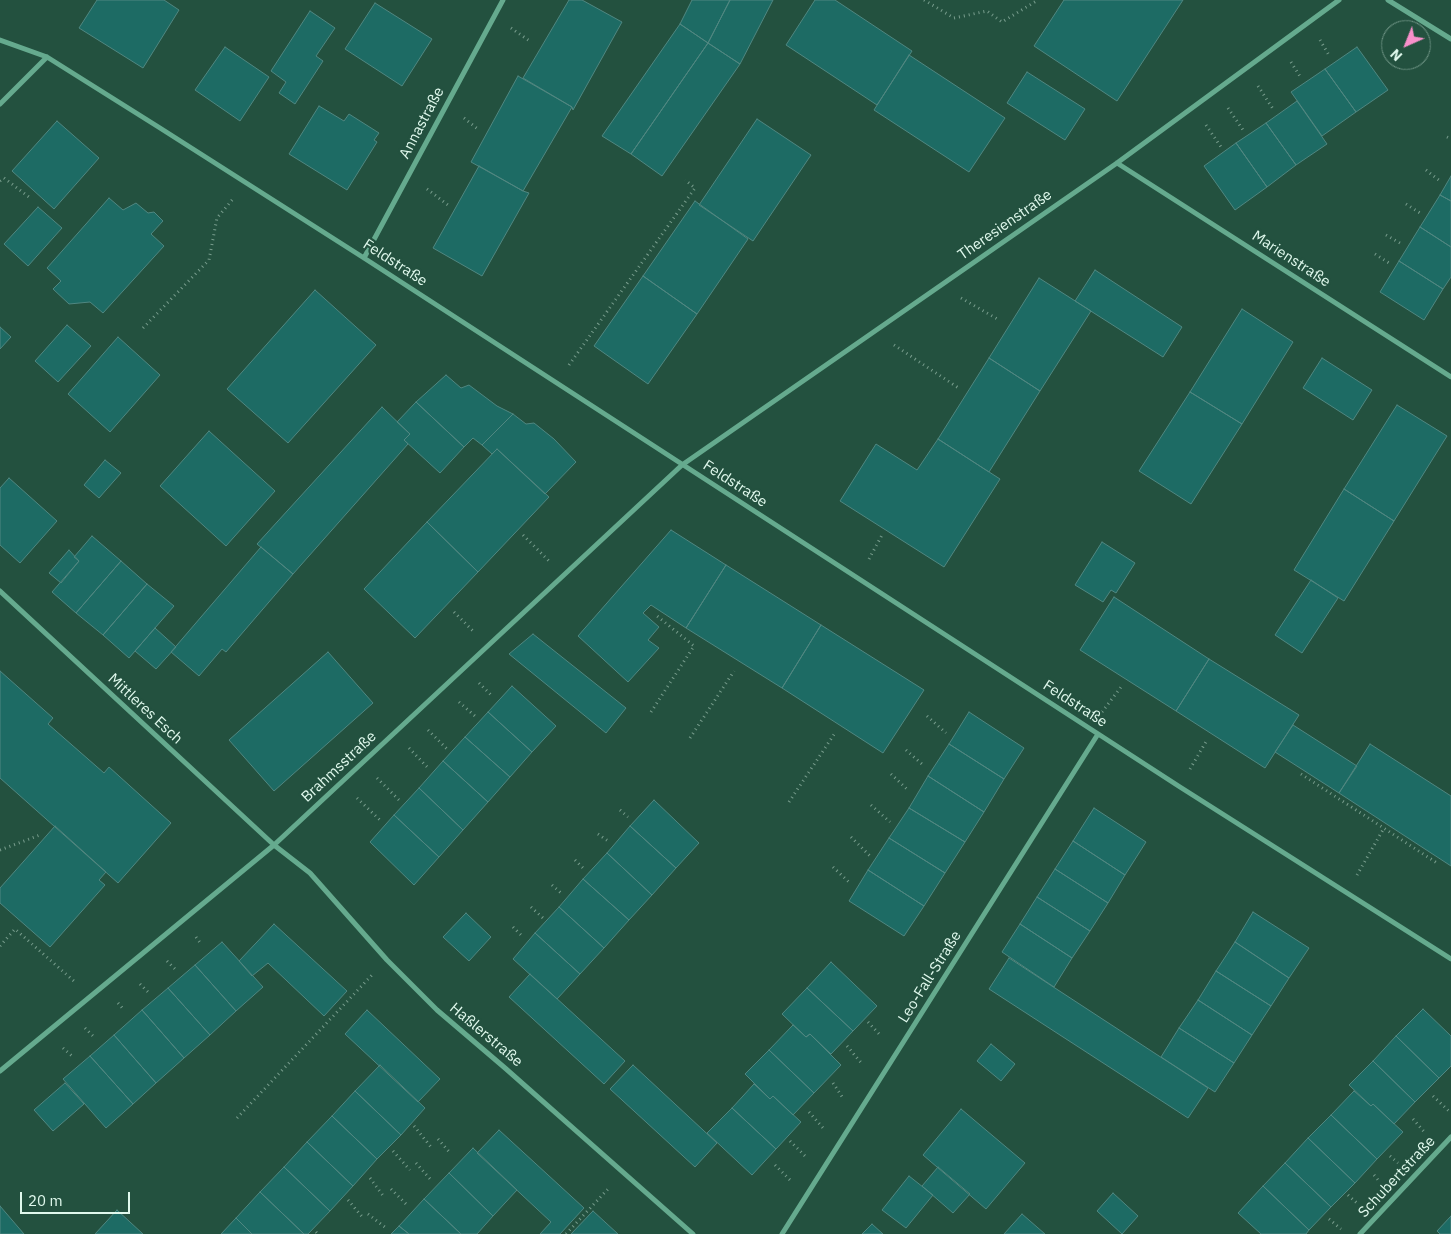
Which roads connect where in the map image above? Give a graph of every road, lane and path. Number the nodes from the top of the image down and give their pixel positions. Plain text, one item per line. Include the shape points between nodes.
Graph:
1 (503, 0) edge
2 (924, 0) edge
3 (1038, 0) edge
4 (1339, 0) edge
5 (1388, 0) edge
6 (1451, 39) edge
7 (0, 40) edge
8 (47, 56) junction
9 (0, 104) edge
10 (1117, 163) junction
11 (1426, 170) dead end
12 (685, 180) dead end
13 (1440, 181) dead end
14 (0, 182) edge
15 (246, 183) junction
16 (29, 197) dead end
17 (1406, 204) dead end
18 (1420, 213) dead end
19 (1386, 235) dead end
20 (1400, 243) dead end
21 (1375, 254) dead end
22 (364, 258) junction
23 (1389, 263) dead end
24 (940, 286) junction
25 (999, 320) dead end
26 (143, 328) dead end
27 (874, 332) junction
28 (1451, 377) edge
29 (556, 383) junction
30 (960, 389) dead end
31 (682, 466) junction
32 (523, 536) dead end
33 (564, 575) junction
34 (0, 591) edge
35 (657, 616) dead end
36 (734, 671) dead end
37 (1121, 687) dead end
38 (651, 712) dead end
39 (927, 716) dead end
40 (1090, 729) junction
41 (394, 732) junction
42 (835, 733) dead end
43 (946, 733) dead end
44 (1098, 734) junction
45 (690, 738) dead end
46 (1207, 740) dead end
47 (906, 750) dead end
48 (362, 763) junction
49 (923, 765) dead end
50 (429, 769) dead end
51 (891, 774) dead end
52 (1300, 774) dead end
53 (340, 783) junction
54 (1180, 787) junction
55 (910, 791) dead end
56 (399, 800) dead end
57 (789, 802) dead end
58 (871, 805) dead end
59 (620, 810) dead end
60 (628, 817) dead end
61 (382, 822) dead end
62 (890, 822) dead end
63 (1384, 828) junction
64 (598, 834) dead end
65 (40, 835) dead end
66 (852, 837) dead end
67 (608, 842) dead end
68 (274, 845) junction
69 (0, 850) edge
70 (870, 857) dead end
71 (575, 860) dead end
72 (1437, 863) dead end
73 (833, 867) dead end
74 (584, 869) dead end
75 (851, 884) dead end
76 (552, 885) dead end
77 (561, 893) dead end
78 (1346, 893) junction
79 (531, 907) dead end
80 (543, 918) dead end
81 (513, 927) dead end
82 (523, 937) dead end
83 (0, 946) edge
84 (387, 960) junction
85 (1451, 960) edge
86 (91, 996) junction
87 (0, 1071) edge
88 (1433, 1096) dead end
89 (1451, 1113) edge
90 (237, 1118) dead end
91 (414, 1126) dead end
92 (1451, 1137) edge
93 (438, 1139) dead end
94 (431, 1147) dead end
95 (393, 1151) dead end
96 (450, 1154) dead end
97 (416, 1163) dead end
98 (410, 1170) dead end
99 (623, 1173) junction
100 (370, 1178) dead end
101 (431, 1180) dead end
102 (391, 1190) dead end
103 (384, 1197) dead end
104 (348, 1200) dead end
105 (407, 1205) dead end
106 (368, 1214) dead end
107 (364, 1219) dead end
108 (386, 1228) dead end
109 (566, 1234) edge
110 (693, 1234) edge
111 (782, 1234) edge
112 (1360, 1234) edge

1 - 22 street, Annastraße
2 - 3 path via 954,18 987,11 1002,22
4 - 10 street, Theresienstraße
5 - 6 street
7 - 8 street, Feldstraße
8 - 9 street
8 - 15 street, Feldstraße
10 - 24 street, Theresienstraße
10 - 28 street, Marienstraße
11 - 13 path
12 - 29 path via 695,188
14 - 16 path via 4,178
15 - 22 street, Feldstraße
15 - 26 path via 217,218 209,260
17 - 18 path
19 - 20 path
21 - 23 path
22 - 29 street, Feldstraße
24 - 25 path
24 - 27 street, Theresienstraße
27 - 30 path
27 - 31 street, Theresienstraße
29 - 31 street, Feldstraße
31 - 33 street, Brahmsstraße
31 - 40 street, Feldstraße
32 - 33 path
33 - 41 street, Brahmsstraße
34 - 68 street, Mittleres Esch
35 - 38 path via 694,646
36 - 45 path
37 - 40 path
39 - 43 path
40 - 44 street, Feldstraße
41 - 48 street, Brahmsstraße
41 - 50 path
42 - 57 path
44 - 54 street, Feldstraße
44 - 111 street, Leo-Fall-Straße
46 - 54 path
47 - 49 path
48 - 53 street, Brahmsstraße
48 - 56 path
51 - 55 path
52 - 63 path
53 - 61 path
53 - 68 street, Brahmsstraße
54 - 78 street, Feldstraße
58 - 62 path
59 - 60 path
63 - 72 path
63 - 78 path
64 - 67 path
65 - 69 path
66 - 70 path
68 - 84 street, Haßlerstraße via 310,873
68 - 86 street, Brahmsstraße
71 - 74 path
73 - 75 path
76 - 77 path
78 - 85 street, Feldstraße
79 - 80 path
81 - 82 path
83 - 86 path via 15,929
84 - 90 path
84 - 99 street, Haßlerstraße via 437,1010
86 - 87 street, Brahmsstraße
88 - 89 path
91 - 94 path
92 - 112 street, Schubertstraße
93 - 96 path
95 - 98 path
97 - 101 path
99 - 109 path
99 - 110 street, Haßlerstraße
100 - 103 path
102 - 105 path
104 - 107 path
106 - 108 path

